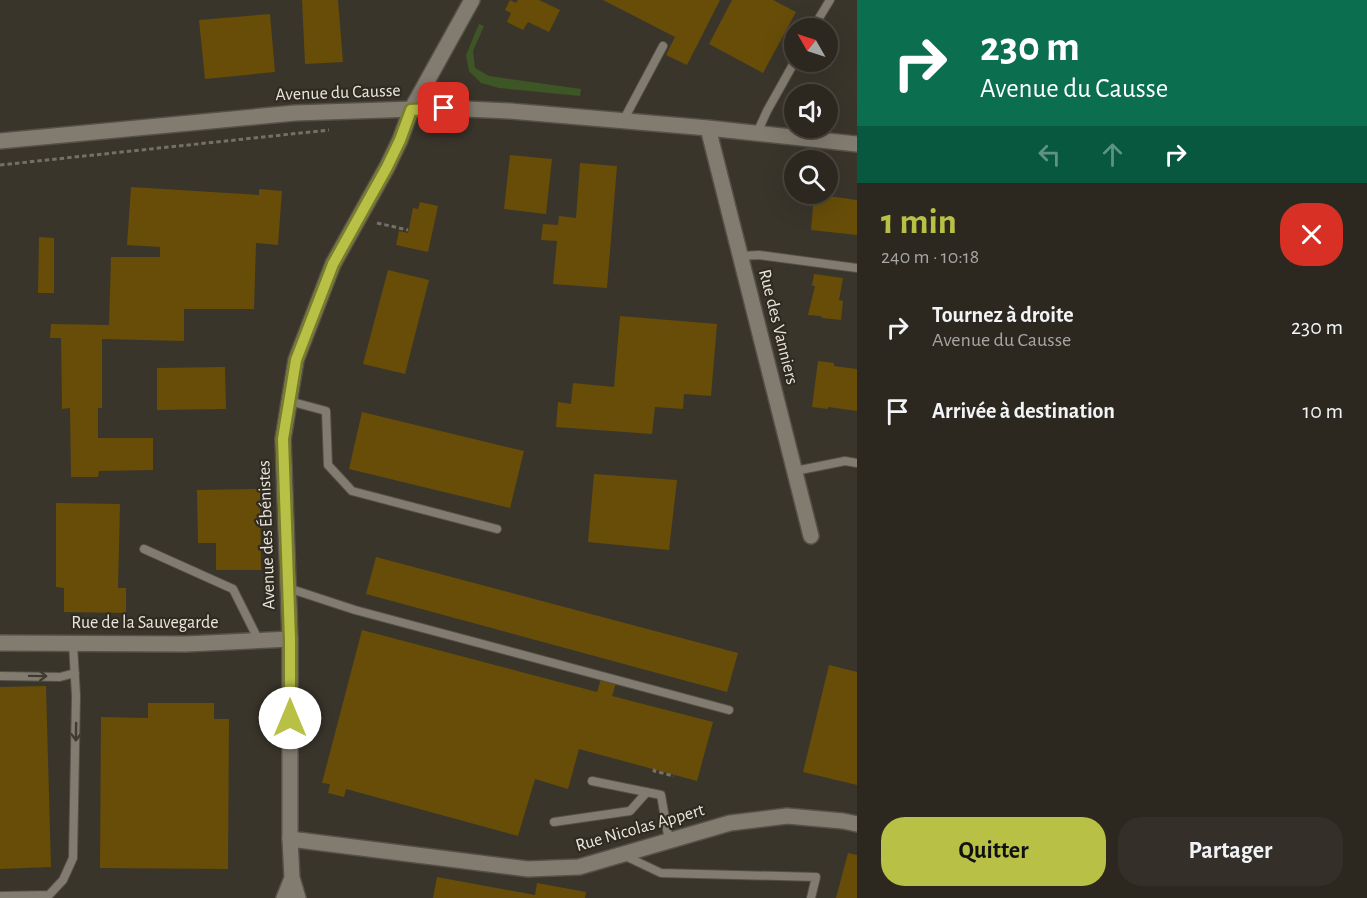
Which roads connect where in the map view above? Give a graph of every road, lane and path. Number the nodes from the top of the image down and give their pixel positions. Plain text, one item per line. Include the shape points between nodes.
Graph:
1 (472, 0) edge
2 (830, 0) edge
3 (819, 18) edge
4 (663, 46) dead end
5 (789, 72) edge
6 (411, 110) junction
7 (623, 121) junction
8 (708, 128) junction
9 (335, 129) dead end
10 (757, 133) junction
11 (0, 141) edge
12 (857, 144) edge
13 (0, 165) edge
14 (377, 223) dead end
15 (408, 230) dead end
16 (741, 256) junction
17 (857, 268) edge
18 (289, 401) junction
19 (857, 463) edge
20 (795, 471) junction
21 (497, 529) dead end
22 (811, 536) dead end
23 (144, 549) dead end
24 (288, 588) junction
25 (290, 639) junction
26 (259, 641) junction
27 (0, 644) edge
28 (73, 644) junction
29 (75, 673) junction
30 (0, 676) edge
31 (729, 710) dead end
32 (654, 772) dead end
33 (674, 776) dead end
34 (592, 781) dead end
35 (647, 792) junction
36 (554, 822) dead end
37 (857, 824) edge
38 (290, 839) junction
39 (669, 841) junction
40 (622, 855) junction
41 (292, 878) junction
42 (0, 897) edge
43 (284, 898) edge
44 (298, 898) edge
45 (811, 898) edge

1 - 6 street, Avenue des Ébénistes
2 - 3 lane
4 - 7 lane
5 - 10 lane
6 - 7 street, Avenue du Causse via 510,111
6 - 11 street, Avenue du Causse via 295,113
6 - 18 street, Avenue des Ébénistes via 387,167 333,264 296,360
7 - 8 street, Avenue du Causse
8 - 10 street, Avenue du Causse
8 - 16 street, Rue des Vanniers
9 - 13 path
10 - 12 street, Avenue du Causse
14 - 15 path
16 - 17 lane
16 - 20 street, Rue des Vanniers
18 - 21 lane via 326,411 328,465 352,491
18 - 24 street, Avenue des Ébénistes via 283,439
19 - 20 lane via 845,461
20 - 22 street, Rue des Vanniers
23 - 26 lane via 233,589
24 - 25 street, Avenue des Ébénistes
24 - 31 lane via 366,613
25 - 26 street, Rue de la Sauvegarde
25 - 38 street, Avenue des Ébénistes
26 - 28 street, Rue de la Sauvegarde
27 - 28 street, Rue de la Sauvegarde
28 - 29 lane
30 -> 29 lane via 60,677
29 -> 42 lane via 73,858 63,880 49,895
32 - 33 path
34 - 35 lane
35 - 36 lane via 630,811
35 - 39 lane via 661,795
37 - 39 street, Rue Nicolas Appert via 787,816 730,823
38 - 40 street, Rue Nicolas Appert via 528,869 579,867
38 - 41 street, Avenue des Ébénistes
39 - 40 street, Rue Nicolas Appert
40 - 45 lane via 661,873 816,877
41 - 43 street, Avenue des Ébénistes
41 - 44 street, Avenue des Ébénistes

